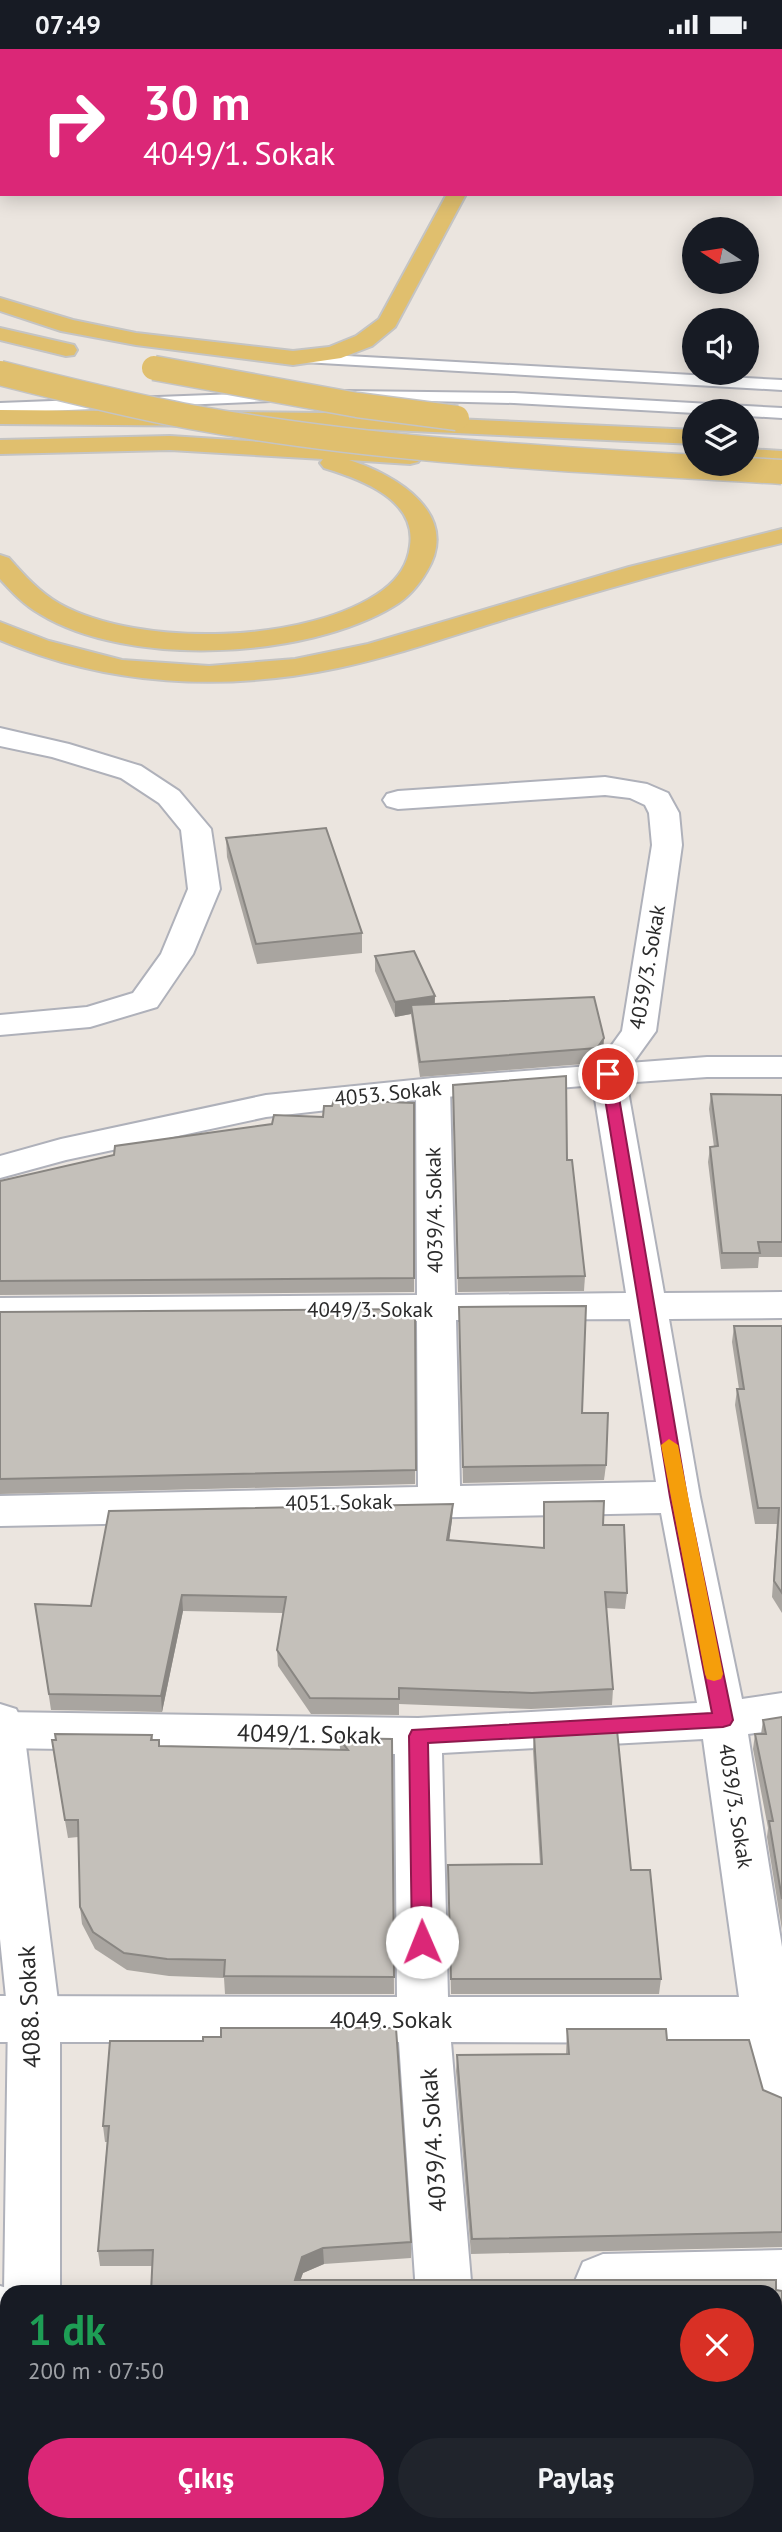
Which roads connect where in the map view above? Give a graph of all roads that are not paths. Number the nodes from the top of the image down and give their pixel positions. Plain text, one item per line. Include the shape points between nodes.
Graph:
1 (456, 196) edge
2 (0, 305) edge
3 (0, 334) edge
4 (89, 355) dead end
5 (0, 356) edge
6 (293, 358) junction
7 (142, 365) dead end
8 (0, 373) edge
9 (762, 383) junction
10 (782, 383) edge
11 (682, 407) edge
12 (0, 408) edge
13 (759, 411) joint
14 (782, 413) edge
15 (0, 417) edge
16 (572, 429) junction
17 (682, 436) edge
18 (759, 441) edge
19 (782, 442) edge
20 (0, 447) edge
21 (258, 447) junction
22 (682, 452) edge
23 (759, 457) edge
24 (782, 458) edge
25 (782, 472) edge
26 (782, 481) edge
27 (782, 536) edge
28 (0, 563) edge
29 (0, 630) edge
30 (0, 737) edge
31 (398, 800) dead end
32 (0, 1025) edge
33 (782, 1067) edge
34 (608, 1074) junction
35 (433, 1088) junction
36 (0, 1167) edge
37 (645, 1305) junction
38 (782, 1305) edge
39 (435, 1309) junction
40 (0, 1311) edge
41 (679, 1497) junction
42 (439, 1500) junction
43 (0, 1511) edge
44 (782, 1711) edge
45 (723, 1720) junction
46 (1, 1727) edge
47 (418, 1736) junction
48 (17, 2018) edge
49 (423, 2019) junction
50 (775, 2021) edge
51 (782, 2088) edge
52 (782, 2277) edge
53 (552, 2282) edge
54 (498, 2284) edge
55 (32, 2285) edge
56 (426, 2285) edge
57 (480, 2285) edge

1 - 6 main road via 386,326 352,347
2 - 6 main road via 107,334
3 - 4 main road
5 - 22 main road via 139,392 293,419 456,437
6 - 9 lane
7 - 16 main road, bridge via 346,403
8 - 25 main road, bridge via 162,412 321,437 484,453
9 - 10 lane
9 - 13 lane
11 - 12 lane via 374,396
13 - 14 lane
15 - 16 main road via 292,419
16 - 17 main road
18 - 19 main road
20 - 21 main road via 130,443
21 - 26 main road
21 - 28 main road via 368,474 403,498 426,535 419,563 407,583 384,601 330,625 254,640 188,642 107,630 52,611
23 - 24 main road
27 - 29 main road via 689,558 361,654 299,667 207,673 148,671 73,658
30 - 32 street via 131,772 169,797 196,829 204,889 177,954 145,1000 90,1017
31 - 34 street, 4039/3. Sokak via 605,786 636,790 657,799 664,813 667,845 639,1031
33 - 34 street, 4053. Sokak
34 - 35 street, 4053. Sokak
34 - 37 street, 4039/3. Sokak
35 - 36 street, 4053. Sokak via 266,1106
35 - 39 street, 4039/4. Sokak
37 - 38 street, 4049/3. Sokak
37 - 39 street, 4049/3. Sokak
37 - 41 street, 4039/3. Sokak
39 - 40 street, 4049/3. Sokak
39 - 42 street, 4039/4. Sokak
41 - 42 street, 4051. Sokak
41 - 45 street, 4039/3. Sokak
42 - 43 street, 4051. Sokak
44 - 45 street, 4049/1. Sokak
45 - 47 street, 4049/1. Sokak
45 - 50 street, 4039/3. Sokak
46 - 47 street, 4049/1. Sokak
46 - 48 street, 4088. Sokak
47 - 49 street, 4039/4. Sokak
48 - 49 street, 4049. Sokak
48 - 55 street, 4088. Sokak
49 - 50 street, 4049. Sokak
49 - 56 street, 4039/4. Sokak
50 - 51 street, 4039/3. Sokak
52 - 53 street
54 - 57 street

